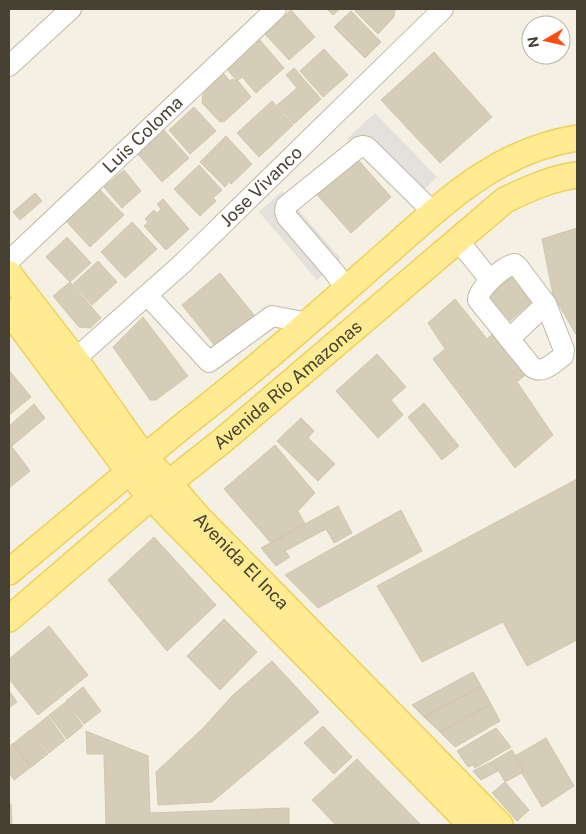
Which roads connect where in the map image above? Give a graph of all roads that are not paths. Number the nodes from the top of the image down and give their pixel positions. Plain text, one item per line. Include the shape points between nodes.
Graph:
1 (71, 9) edge
2 (276, 9) edge
3 (443, 9) edge
4 (9, 66) edge
5 (577, 138) edge
6 (577, 175) edge
7 (434, 212) junction
8 (458, 240) junction
9 (9, 260) edge
10 (9, 274) edge
11 (490, 280) junction
12 (346, 289) junction
13 (148, 294) junction
14 (546, 304) junction
15 (9, 311) edge
16 (308, 323) junction
17 (509, 339) junction
18 (75, 359) junction
19 (137, 465) junction
20 (160, 490) junction
21 (9, 572) edge
22 (9, 619) edge
23 (471, 825) edge
24 (500, 825) edge

1 - 4 street
2 - 9 street, Luis Coloma
3 - 13 street, Jose Vivanco
5 - 7 main road, Avenida Río Amazonas via 557,141 504,162 474,180
6 - 8 main road, Avenida Río Amazonas via 537,185 505,200
7 - 12 main road, Avenida Río Amazonas
7 - 12 street via 363,146 286,206 287,217
8 - 11 street
8 - 20 main road, Avenida Río Amazonas
10 - 18 main road, Avenida El Inca
11 - 14 street via 515,264
11 - 17 street via 478,300
12 - 16 main road, Avenida Río Amazonas
13 - 16 street via 209,362 272,316
13 - 18 street, Jose Vivanco
14 - 17 street
14 - 17 street via 564,350 563,356 543,370 537,370
15 - 19 main road, Avenida El Inca
16 - 19 main road, Avenida Río Amazonas
18 - 19 main road, Avenida El Inca
19 - 20 main road, Avenida El Inca
19 - 21 main road, Avenida Río Amazonas
20 - 22 main road, Avenida Río Amazonas
20 - 23 main road, Avenida El Inca
20 - 24 main road, Avenida El Inca via 198,517

